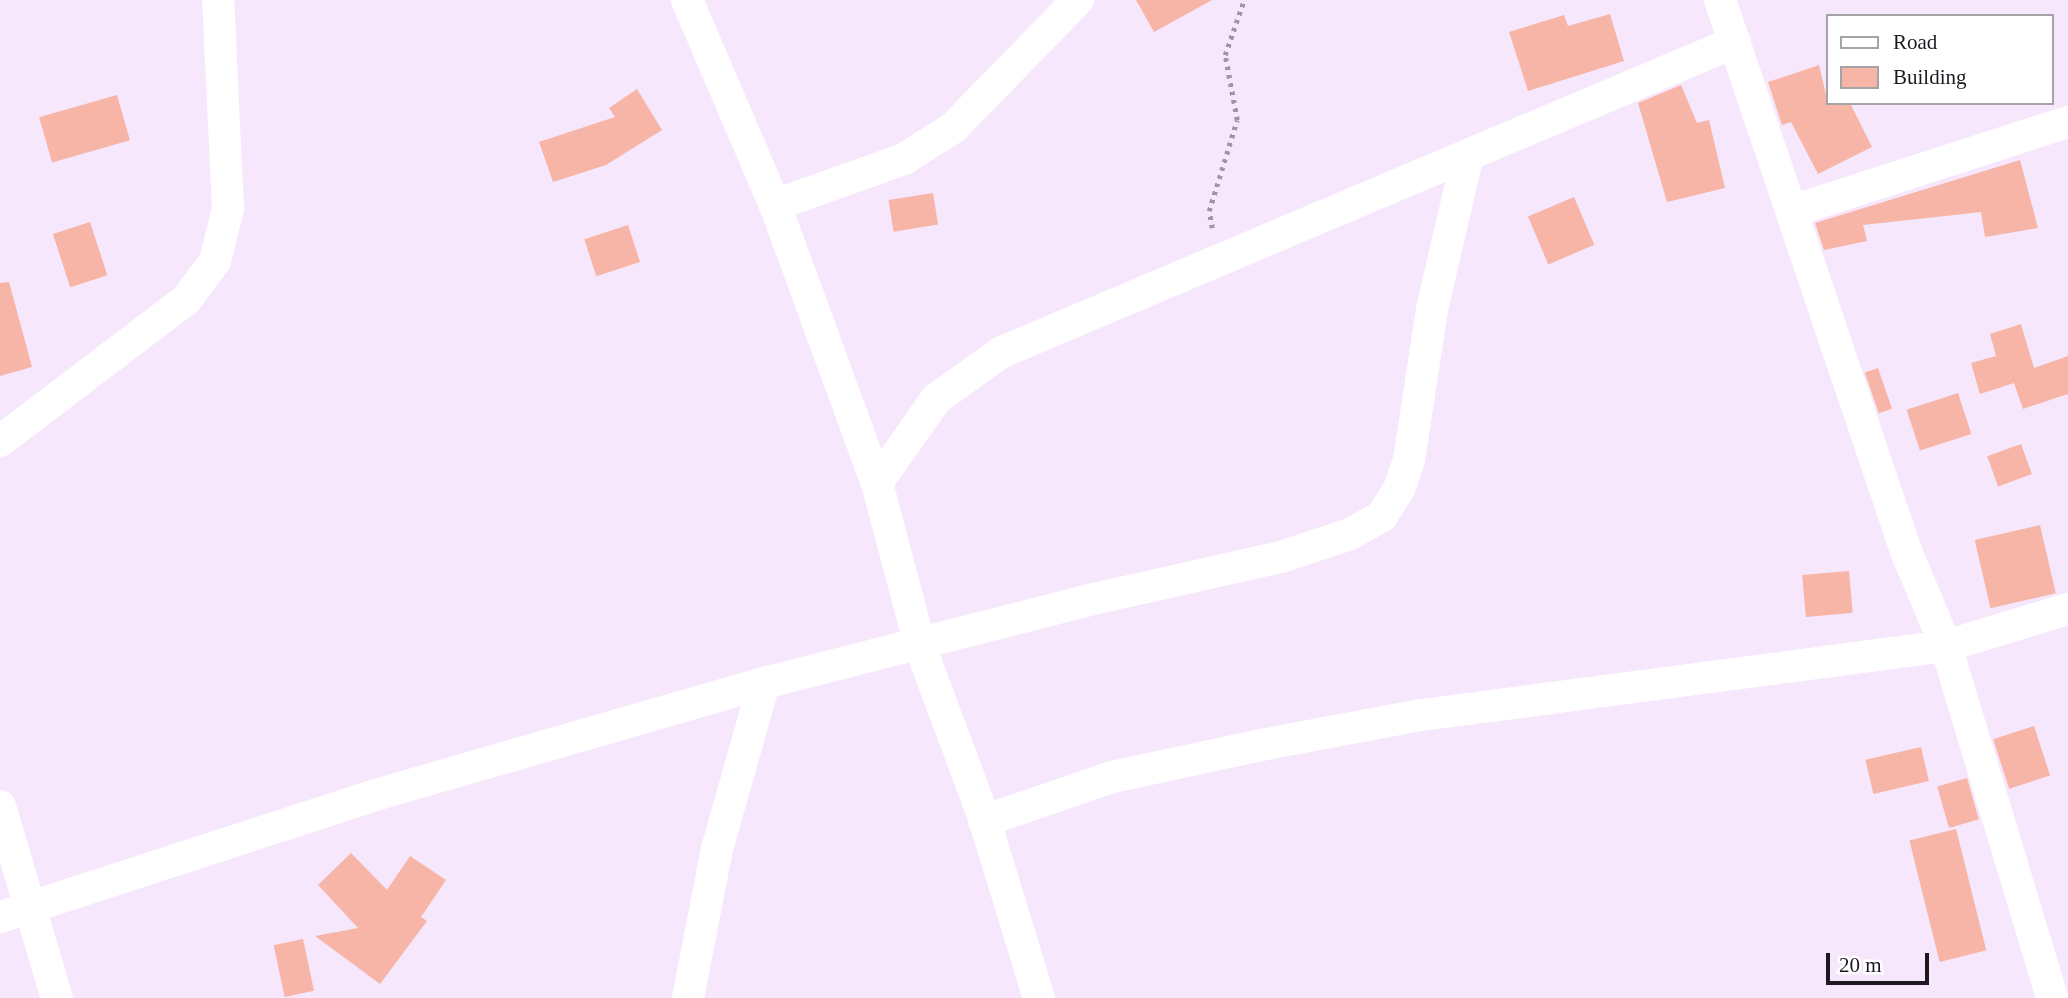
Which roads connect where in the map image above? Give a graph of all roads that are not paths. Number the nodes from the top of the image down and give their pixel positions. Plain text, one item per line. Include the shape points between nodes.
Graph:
1 (218, 0) edge
2 (687, 0) edge
3 (1078, 0) edge
4 (1720, 0) edge
5 (1735, 42) junction
6 (2068, 122) edge
7 (1467, 158) junction
8 (775, 205) junction
9 (1792, 211) junction
10 (0, 441) edge
11 (877, 483) junction
12 (2068, 609) edge
13 (920, 646) junction
14 (1946, 646) junction
15 (764, 683) junction
16 (0, 806) edge
17 (984, 821) junction
18 (31, 907) junction
19 (0, 917) edge
20 (57, 998) edge
21 (688, 998) edge
22 (1039, 998) edge
23 (2052, 998) edge

1 - 10 street via 228,209 215,261 186,300
2 - 8 street
3 - 8 street via 953,128 904,159
4 - 5 street
5 - 7 street
5 - 9 street
6 - 9 street
7 - 11 street via 1059,326 967,373 919,418
7 - 13 street via 1432,309 1409,460 1399,489 1382,516 1350,534 1281,558 1094,598
8 - 11 street
9 - 14 street via 1906,551
11 - 13 street
12 - 14 street
13 - 15 street
13 - 17 street
14 - 17 street via 1422,715 1112,777
14 - 23 street
15 - 18 street via 372,796
15 - 21 street via 717,849
16 - 18 street
17 - 22 street
18 - 19 street
18 - 20 street

